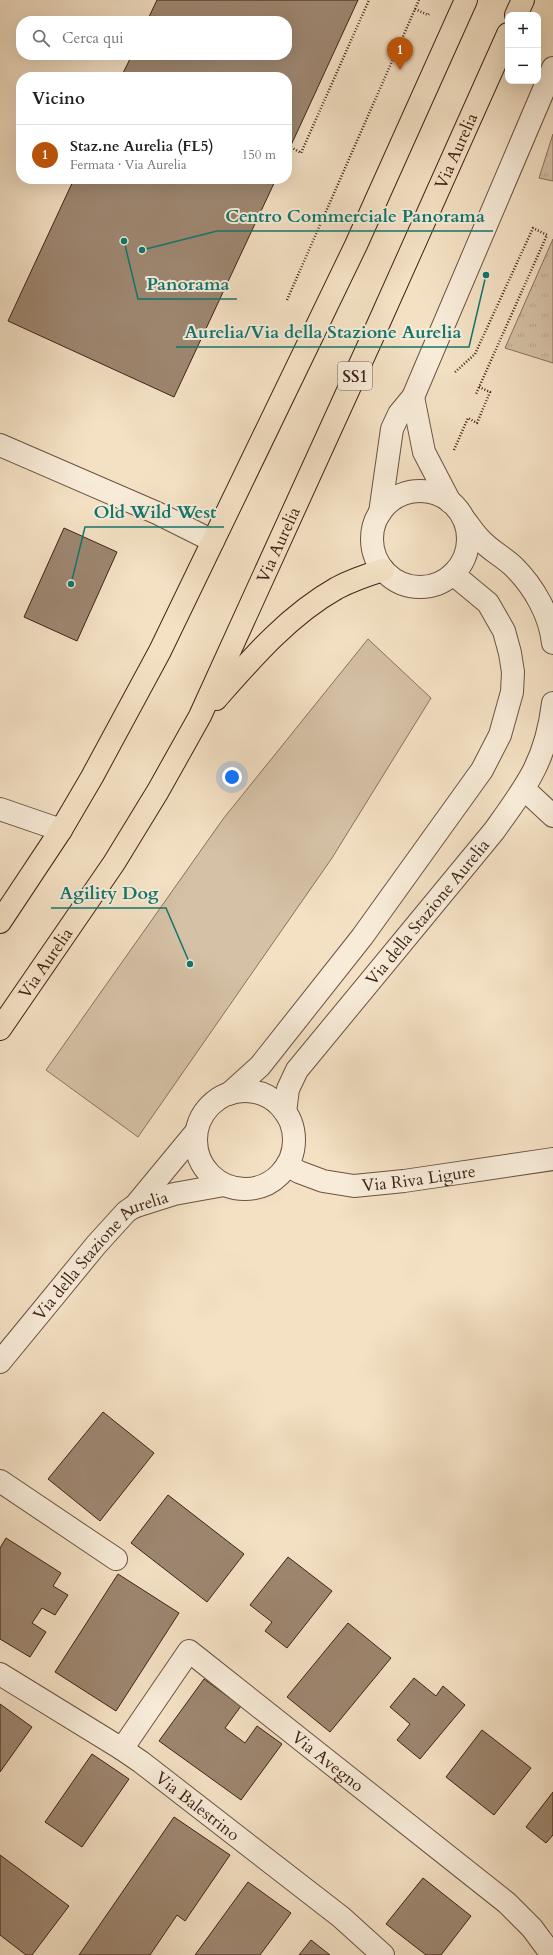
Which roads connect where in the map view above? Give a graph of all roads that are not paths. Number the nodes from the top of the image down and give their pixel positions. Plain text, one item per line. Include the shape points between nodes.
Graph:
1 (455, 0) edge
2 (466, 0) edge
3 (523, 0) edge
4 (517, 12) edge
5 (505, 41) edge
6 (446, 46) junction
7 (553, 68) edge
8 (553, 107) edge
9 (529, 123) junction
10 (413, 397) junction
11 (0, 445) edge
12 (455, 508) junction
13 (380, 513) junction
14 (213, 541) junction
15 (383, 570) junction
16 (453, 574) junction
17 (553, 643) edge
18 (553, 703) edge
19 (200, 716) junction
20 (524, 789) junction
21 (0, 809) edge
22 (553, 816) edge
23 (61, 830) junction
24 (0, 922) edge
25 (0, 1029) edge
26 (229, 1094) junction
27 (285, 1112) junction
28 (196, 1132) junction
29 (553, 1159) edge
30 (287, 1165) junction
31 (224, 1185) junction
32 (133, 1207) junction
33 (0, 1362) edge
34 (0, 1481) edge
35 (116, 1559) dead end
36 (0, 1674) edge
37 (122, 1749) junction
38 (383, 1955) edge
39 (552, 1955) edge

1 - 6 highway
2 - 6 highway
3 - 4 highway
5 - 19 highway, Via Aurelia / SS1
6 - 14 highway via 356,245
7 - 9 street
8 - 9 street
9 - 10 street
10 - 12 street via 424,452
10 - 13 street via 398,414 392,429
11 - 14 street via 157,513
12 - 13 street via 436,494 420,491 404,494 390,502
12 - 16 street via 467,529 468,546 463,561
12 - 17 street via 479,539 514,567 528,584 540,603
13 - 15 street via 373,527 372,542 375,557
14 - 23 highway via 160,651
15 - 16 street via 394,580 408,586 423,587 439,583
15 - 19 highway via 336,589 300,614 251,659
16 - 26 street via 488,603 504,631 513,672 512,692 500,735 482,770 362,937 260,1066
18 - 20 street, Via della Stazione Aurelia via 545,746
19 - 25 highway, Via Aurelia / SS1 via 114,864
20 - 22 street
20 - 27 street, Via della Stazione Aurelia via 494,831 297,1070 288,1089
21 - 23 street
23 - 24 highway
26 - 27 street via 251,1091 265,1095 277,1102
26 - 28 street via 212,1103 201,1116
27 - 30 street via 292,1125 294,1139 293,1153
28 - 31 street via 196,1149 202,1165 213,1178
28 - 32 street
29 - 30 street, Via Riva Ligure via 354,1186 323,1181
30 - 31 street via 276,1178 262,1187 245,1190
31 - 32 street, Via della Stazione Aurelia via 174,1194
32 - 33 street, Via della Stazione Aurelia via 96,1245
34 - 35 street
36 - 37 street, Via Balestrino
37 - 38 street, Via Balestrino via 341,1917
37 - 39 street, Via Avegno via 189,1650 507,1903 532,1928

